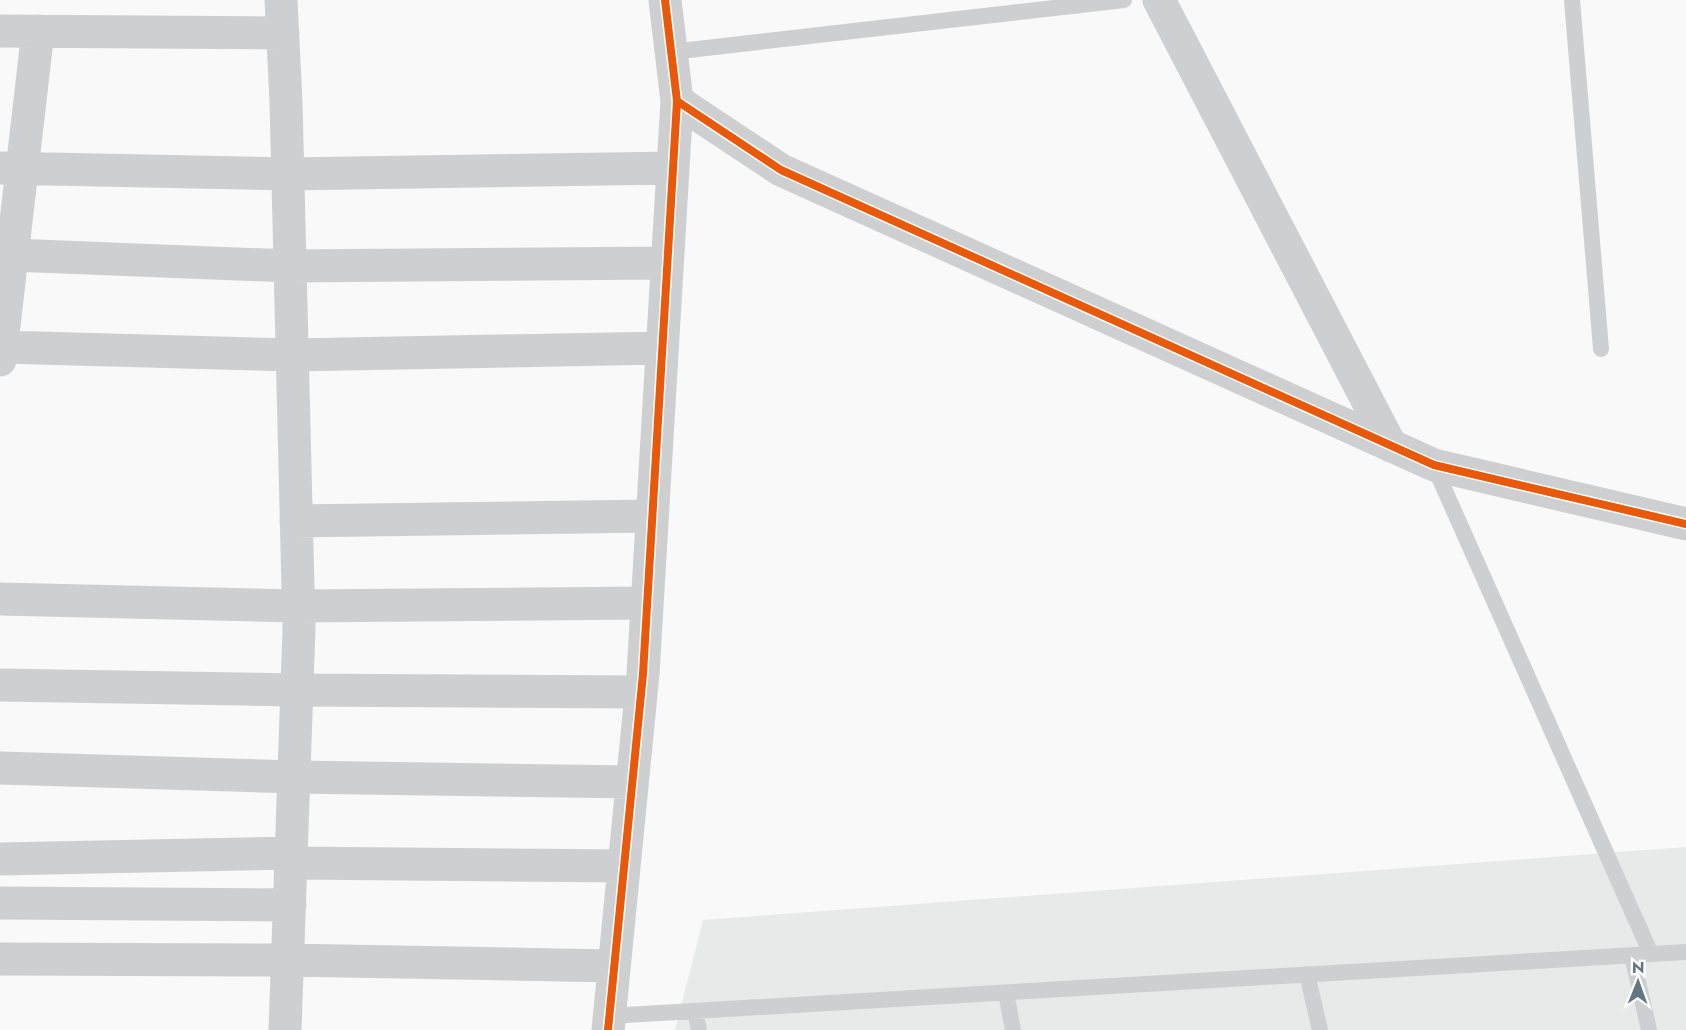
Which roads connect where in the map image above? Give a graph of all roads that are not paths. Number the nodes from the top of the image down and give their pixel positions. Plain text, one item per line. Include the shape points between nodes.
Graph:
1 (281, 0) edge
2 (665, 0) edge
3 (1124, 0) edge
4 (1159, 0) edge
5 (1572, 0) edge
6 (0, 30) edge
7 (38, 31) junction
8 (283, 33) junction
9 (671, 52) junction
10 (677, 101) junction
11 (11, 168) edge
12 (673, 168) junction
13 (288, 174) junction
14 (9, 237) edge
15 (667, 264) junction
16 (290, 266) junction
17 (662, 348) junction
18 (1601, 349) dead end
19 (1, 354) edge
20 (292, 355) junction
21 (1391, 446) junction
22 (1434, 465) junction
23 (652, 516) junction
24 (296, 521) junction
25 (1686, 524) edge
26 (0, 598) edge
27 (647, 603) junction
28 (298, 606) junction
29 (0, 685) edge
30 (297, 690) junction
31 (641, 692) junction
32 (0, 768) edge
33 (294, 777) junction
34 (632, 782) junction
35 (291, 858) junction
36 (0, 859) edge
37 (624, 866) junction
38 (0, 903) edge
39 (290, 904) junction
40 (1686, 952) edge
41 (1651, 954) junction
42 (1632, 955) junction
43 (0, 959) edge
44 (288, 960) junction
45 (614, 966) junction
46 (1307, 975) junction
47 (1006, 993) junction
48 (695, 1012) junction
49 (608, 1023) edge
50 (285, 1030) edge
51 (699, 1030) edge
52 (1013, 1030) edge
53 (1320, 1030) edge
54 (1649, 1030) edge

1 - 8 street
2 - 9 street
3 - 9 lane
4 - 21 street
5 - 18 lane
6 - 7 street
7 - 8 street
7 - 11 street
8 - 13 street
9 - 10 street
10 - 12 street
10 - 21 street via 781,170
11 - 13 street
11 - 14 street
12 - 13 street
12 - 15 street
13 - 16 street
14 - 16 street
14 - 19 street
15 - 16 street
15 - 17 street
16 - 20 street
17 - 20 street
17 - 23 street
19 - 20 street
20 - 24 street
21 - 22 street
22 - 25 street
22 - 41 lane
23 - 24 street
23 - 27 street
24 - 28 street
26 - 28 street
27 - 28 street
27 - 31 street
28 - 30 street
29 - 30 street
30 - 31 street
30 - 33 street
31 - 34 street
32 - 33 street
33 - 34 street
33 - 35 street
34 - 37 street
35 - 36 street
35 - 37 street
35 - 39 street
37 - 45 street
38 - 39 street
39 - 44 street
40 - 41 lane
41 - 42 lane
42 - 46 lane
42 - 54 lane
43 - 44 street
44 - 45 street
44 - 50 street
45 - 49 street
46 - 47 lane
46 - 53 lane
47 - 48 lane
47 - 52 lane
48 - 49 lane
48 - 51 lane

